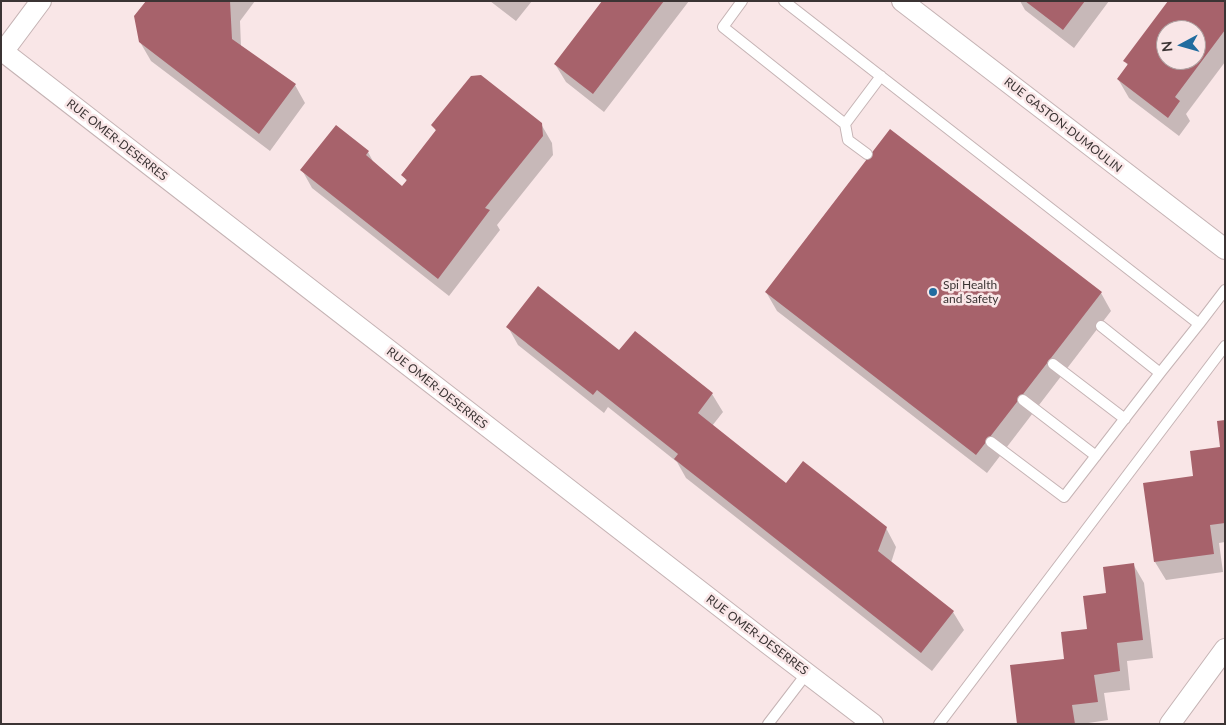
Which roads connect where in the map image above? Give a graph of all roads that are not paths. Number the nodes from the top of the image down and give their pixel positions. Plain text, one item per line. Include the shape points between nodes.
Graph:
1 (41, 1) edge
2 (742, 1) edge
3 (784, 1) edge
4 (902, 1) edge
5 (2, 53) edge
6 (881, 76) junction
7 (845, 124) junction
8 (867, 154) dead end
9 (1225, 250) edge
10 (1225, 290) edge
11 (1199, 324) junction
12 (1101, 326) dead end
13 (1225, 346) edge
14 (1053, 364) dead end
15 (1160, 372) junction
16 (1023, 400) dead end
17 (1125, 419) junction
18 (991, 442) dead end
19 (1096, 456) junction
20 (1225, 649) edge
21 (807, 673) junction
22 (768, 724) edge
23 (873, 724) edge
24 (939, 724) edge
25 (1170, 724) edge

1 - 5 street
2 - 7 lane via 722,27
3 - 6 lane
4 - 9 street, RUE GASTON-DUMOULIN
5 - 21 street, RUE OMER-DESERRES
6 - 7 lane
6 - 11 lane
7 - 8 lane via 848,140
10 - 11 lane
11 - 15 lane
12 - 15 lane
13 - 24 lane
14 - 17 lane
15 - 17 lane
16 - 19 lane
17 - 19 lane
18 - 19 lane via 1064,497
20 - 25 street
21 - 22 lane
21 - 23 street, RUE OMER-DESERRES

